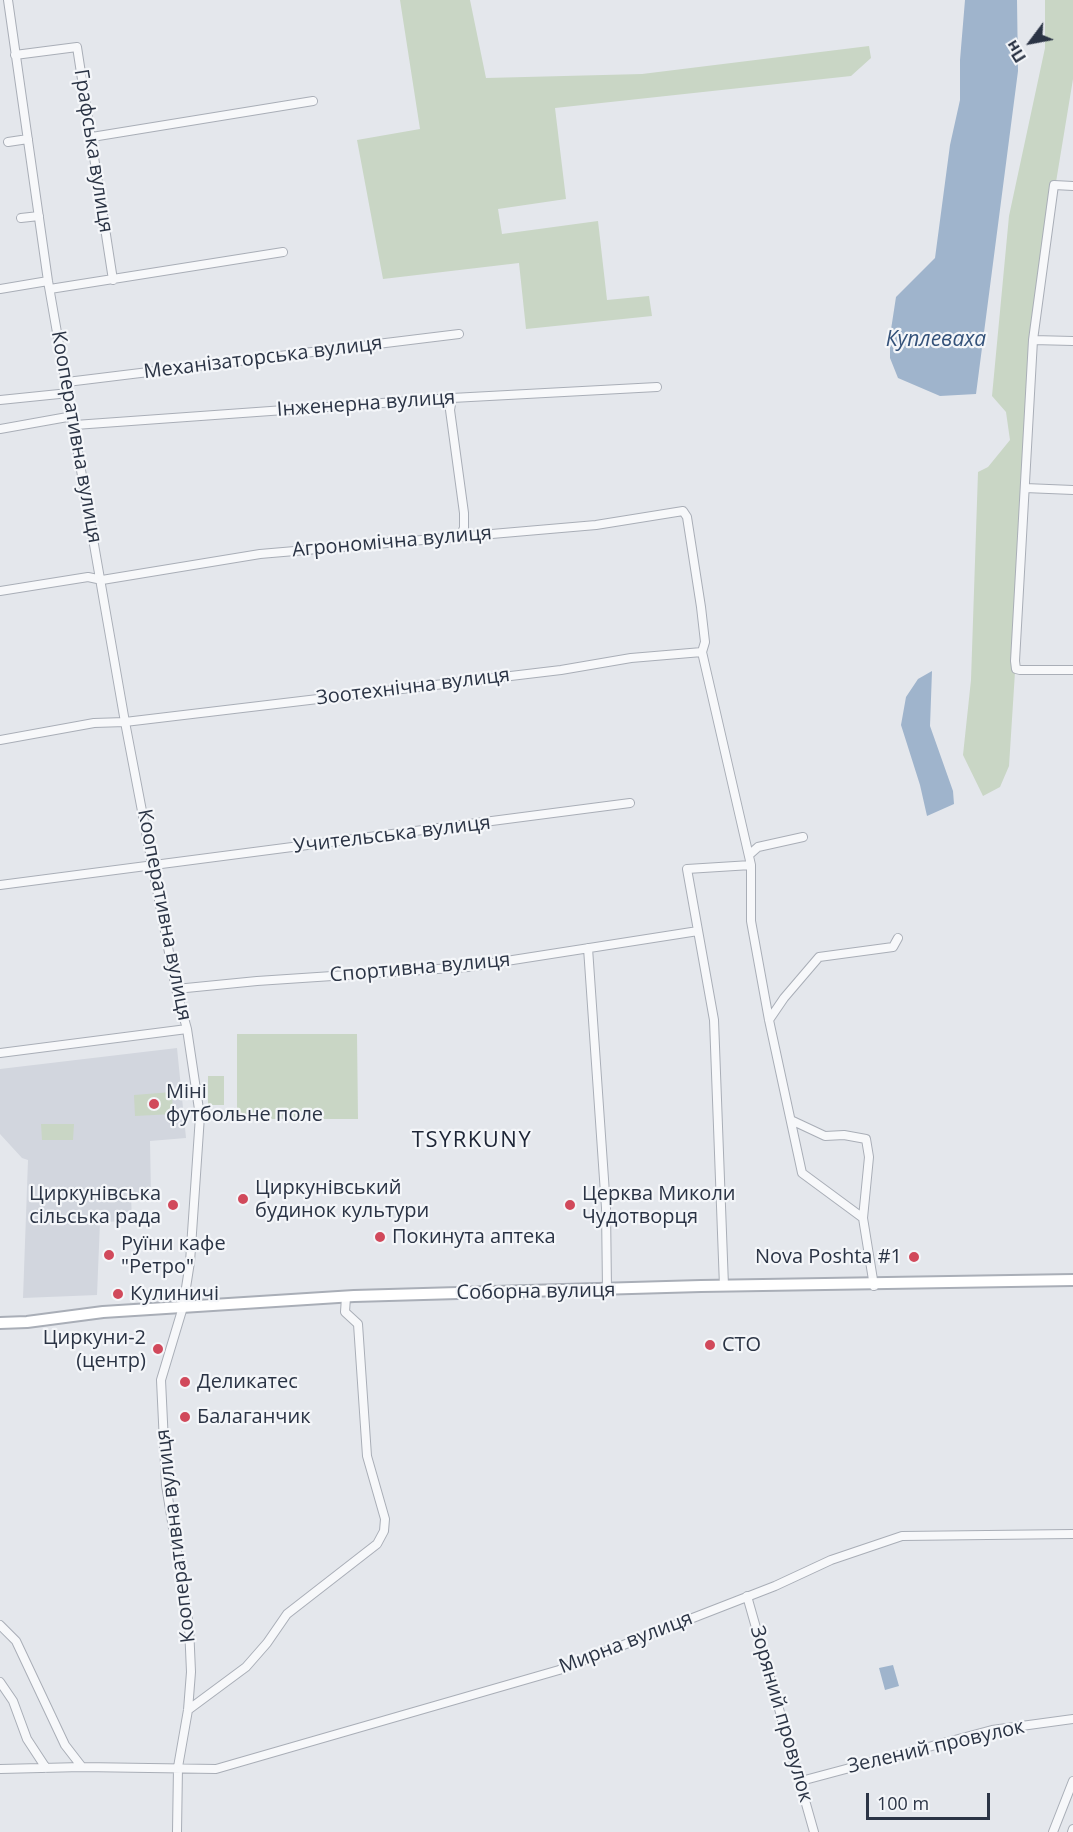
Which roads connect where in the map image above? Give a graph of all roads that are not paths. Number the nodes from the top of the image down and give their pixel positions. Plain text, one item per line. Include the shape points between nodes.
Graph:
1 (8, 0) edge
2 (15, 55) junction
3 (313, 101) dead end
4 (92, 137) junction
5 (28, 139) junction
6 (8, 142) dead end
7 (1073, 186) edge
8 (39, 216) junction
9 (21, 219) dead end
10 (283, 252) dead end
11 (114, 280) junction
12 (48, 281) junction
13 (0, 289) edge
14 (50, 290) junction
15 (459, 334) dead end
16 (1033, 340) junction
17 (1073, 341) edge
18 (67, 382) junction
19 (657, 387) dead end
20 (69, 393) junction
21 (452, 398) junction
22 (0, 400) edge
23 (73, 416) junction
24 (75, 425) junction
25 (0, 429) edge
26 (1024, 488) junction
27 (1073, 490) edge
28 (460, 536) junction
29 (102, 580) junction
30 (0, 591) edge
31 (702, 652) junction
32 (1073, 670) edge
33 (125, 722) junction
34 (0, 740) edge
35 (630, 803) dead end
36 (803, 837) dead end
37 (749, 855) junction
38 (751, 864) junction
39 (154, 866) junction
40 (0, 885) edge
41 (698, 931) junction
42 (898, 938) dead end
43 (588, 948) junction
44 (176, 989) junction
45 (769, 1020) junction
46 (187, 1029) junction
47 (0, 1053) edge
48 (793, 1121) junction
49 (863, 1218) junction
50 (1073, 1280) edge
51 (724, 1286) junction
52 (874, 1286) junction
53 (607, 1290) junction
54 (346, 1297) junction
55 (183, 1307) junction
56 (0, 1323) edge
57 (1073, 1534) edge
58 (747, 1596) junction
59 (0, 1625) edge
60 (0, 1682) edge
61 (188, 1710) junction
62 (1073, 1719) edge
63 (82, 1767) junction
64 (178, 1767) junction
65 (46, 1768) junction
66 (0, 1769) edge
67 (1073, 1780) edge
68 (801, 1781) junction
69 (177, 1832) edge
70 (814, 1832) edge
71 (1053, 1832) edge

1 - 2 street, Кооперативна вулиця
2 - 4 street, Графська вулиця via 77,48
2 - 5 street, Кооперативна вулиця
3 - 4 street
4 - 11 street, Графська вулиця
5 - 6 street
5 - 8 street, Кооперативна вулиця
7 - 16 street via 1054,185
8 - 9 street
8 - 12 street, Кооперативна вулиця
10 - 11 street
11 - 14 street
12 - 13 street
12 - 14 street, Кооперативна вулиця
14 - 18 street, Кооперативна вулиця
15 - 18 street, Механізаторська вулиця
16 - 17 street
16 - 26 street
18 - 20 street, Кооперативна вулиця
19 - 21 street, Інженерна вулиця
20 - 22 street
20 - 23 street, Кооперативна вулиця
21 - 24 street, Інженерна вулиця
21 - 28 street via 450,410 464,513
23 - 24 street, Кооперативна вулиця
23 - 25 street
24 - 29 street, Кооперативна вулиця
26 - 27 street
26 - 32 street via 1016,669
28 - 29 street, Агрономічна вулиця via 260,554
28 - 31 street, Агрономічна вулиця via 596,525 682,511 687,517 701,608 705,642
29 - 30 street, Агрономічна вулиця via 88,577
29 - 33 street, Кооперативна вулиця
31 - 33 street, Зоотехнічна вулиця
31 - 37 street
33 - 34 street, Зоотехнічна вулиця via 94,723
33 - 39 street, Кооперативна вулиця
35 - 39 street, Учительська вулиця
36 - 37 street via 758,847
37 - 38 street
38 - 41 street via 687,869
38 - 45 street via 751,921
39 - 40 street, Учительська вулиця
39 - 44 street, Кооперативна вулиця
41 - 43 street, Спортивна вулиця
41 - 51 street via 714,1020
42 - 45 street via 893,947 819,957
43 - 44 street, Спортивна вулиця via 468,967
43 - 53 street via 606,1208
44 - 46 street, Кооперативна вулиця
45 - 48 street
46 - 47 street
46 - 55 street, Кооперативна вулиця via 200,1116
48 - 49 street via 802,1173
48 - 49 street via 825,1136 844,1134 866,1139 869,1156
49 - 52 street
50 - 52 street, Соборна вулиця
51 - 52 street, Соборна вулиця
51 - 53 street, Соборна вулиця
53 - 54 street, Соборна вулиця
54 - 55 street, Соборна вулиця
54 - 61 street via 345,1312 358,1324 367,1456 385,1519 384,1532 377,1544 287,1614 246,1666
55 - 56 street, Соборна вулиця
55 - 61 street, Кооперативна вулиця via 161,1380 161,1429 189,1626
57 - 58 street, Мирна вулиця via 902,1536 831,1560
58 - 64 street, Мирна вулиця via 559,1670 216,1769
58 - 68 street, Зоряний провулок
59 - 63 street via 16,1641 65,1745
60 - 65 street via 13,1701 27,1739
61 - 64 street, Кооперативна вулиця
62 - 68 street, Зелений провулок via 992,1730
63 - 64 street, Мирна вулиця
63 - 65 street, Мирна вулиця
64 - 69 street, Кооперативна вулиця
65 - 66 street, Мирна вулиця
67 - 71 street
68 - 70 street, Зоряний провулок

